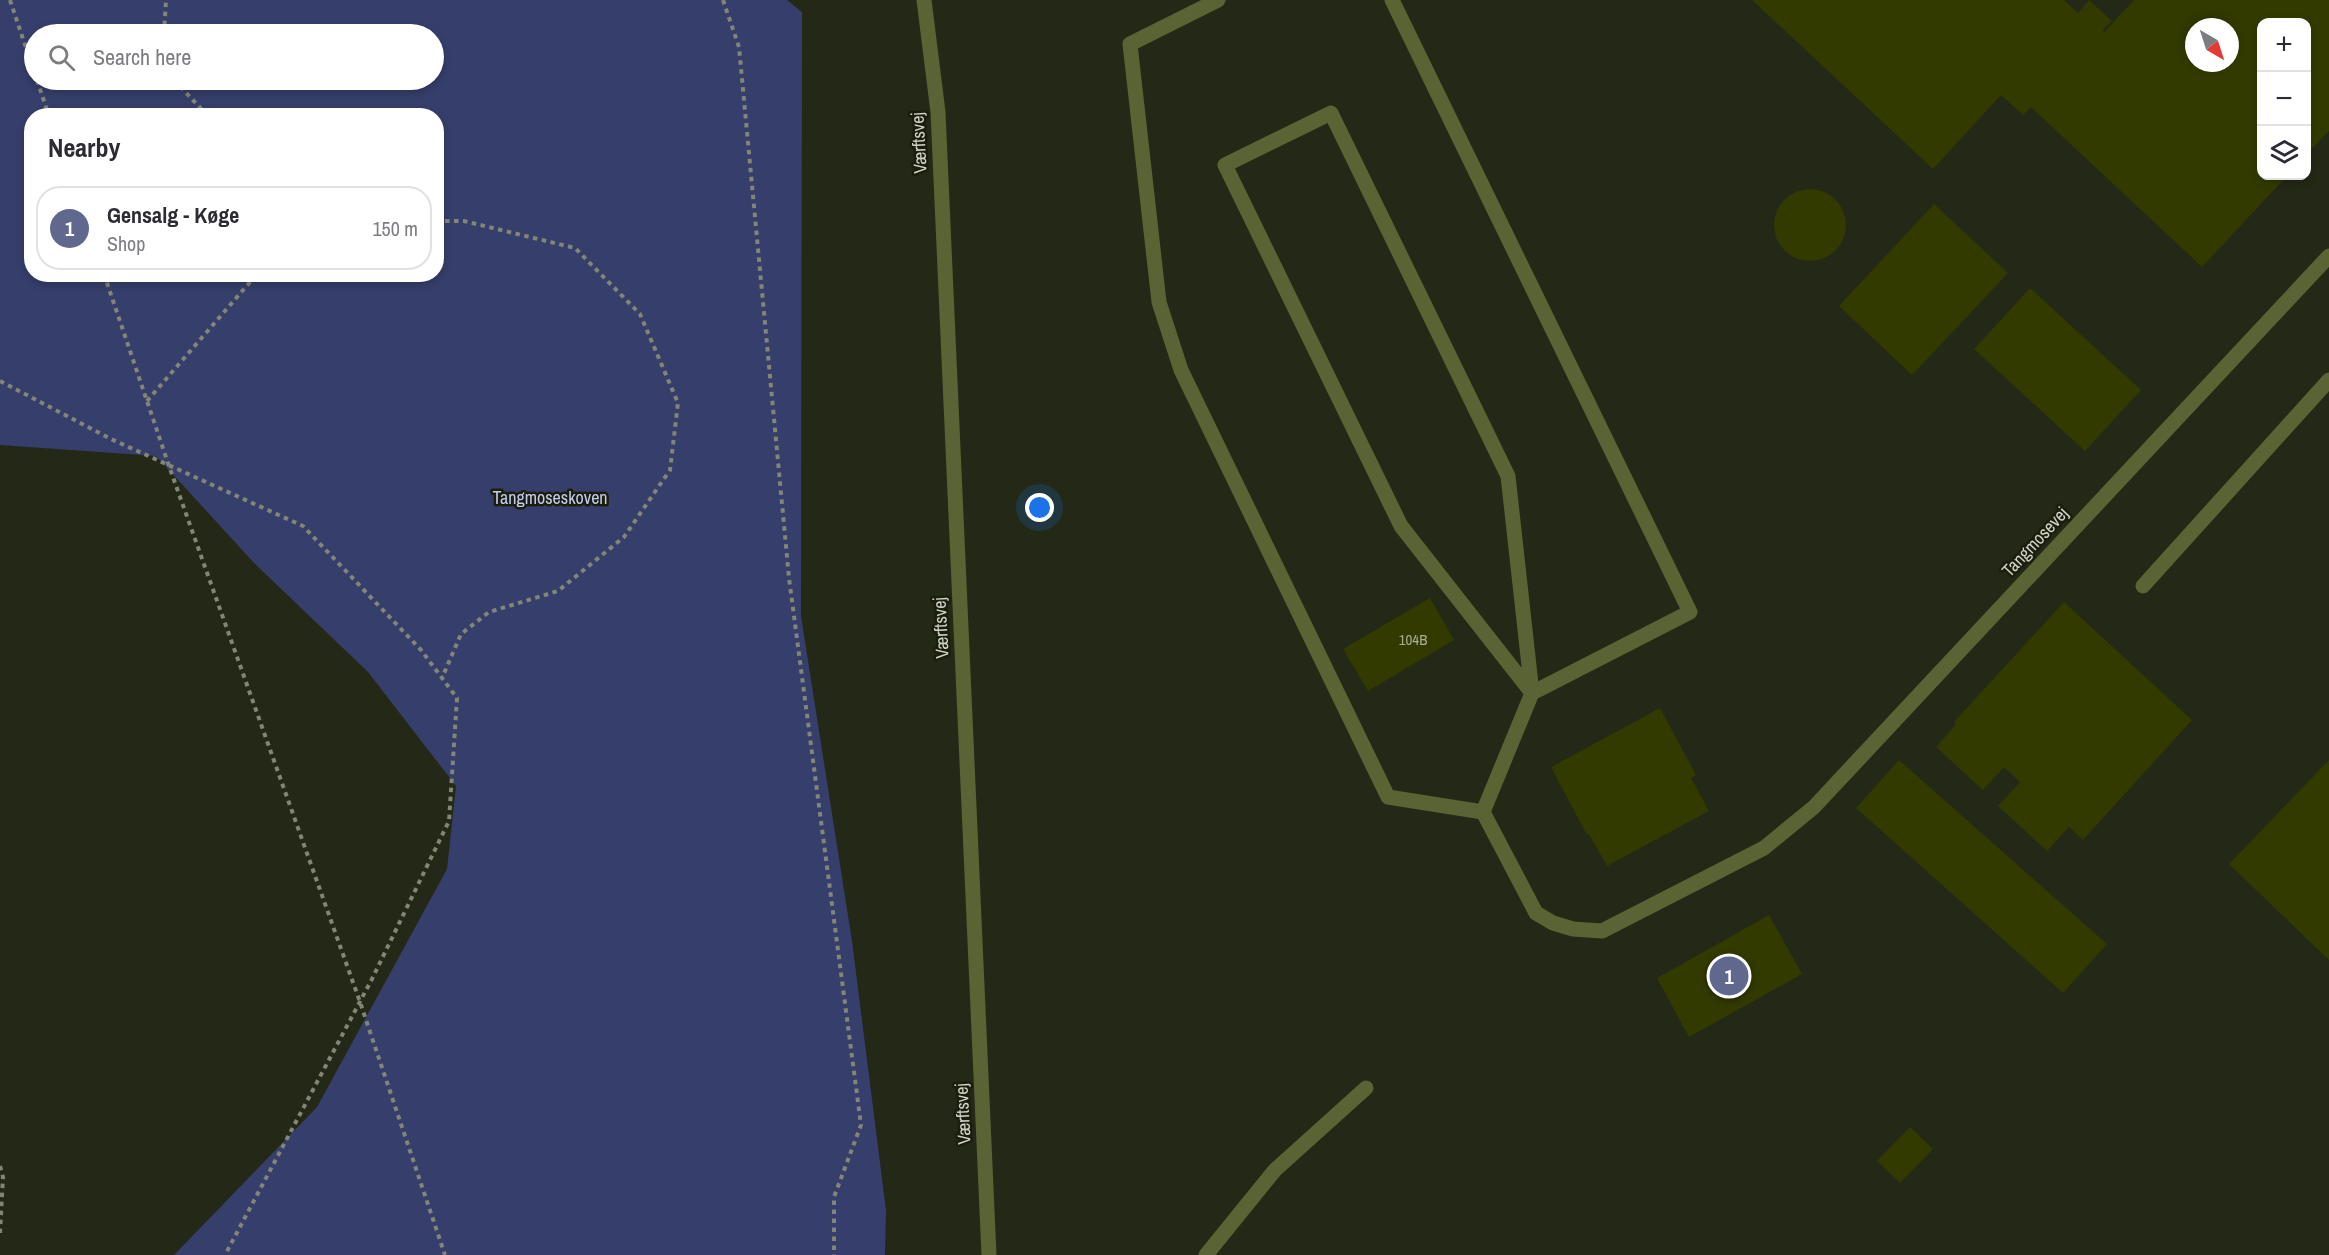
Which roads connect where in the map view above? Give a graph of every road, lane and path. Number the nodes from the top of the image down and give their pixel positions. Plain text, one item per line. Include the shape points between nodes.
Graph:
1 (10, 0) edge
2 (166, 0) edge
3 (723, 0) edge
4 (924, 0) edge
5 (1218, 0) edge
6 (1392, 0) edge
7 (165, 24) edge
8 (24, 42) edge
9 (40, 90) edge
10 (183, 90) edge
11 (46, 108) edge
12 (200, 108) edge
13 (444, 221) edge
14 (2329, 256) edge
15 (107, 282) edge
16 (250, 282) edge
17 (2329, 380) edge
18 (0, 381) edge
19 (147, 401) junction
20 (169, 466) junction
21 (2143, 586) dead end
22 (442, 678) junction
23 (1532, 693) junction
24 (1483, 813) junction
25 (360, 1002) junction
26 (1366, 1088) dead end
27 (0, 1166) edge
28 (0, 1233) edge
29 (225, 1255) edge
30 (445, 1255) edge
31 (834, 1255) edge
32 (989, 1255) edge
33 (1206, 1255) edge

1 - 8 path
2 - 7 path
3 - 31 path via 739,47 789,578 861,1125 834,1197
4 - 32 street, Værftsvej via 938,112
5 - 24 street via 1130,44 1162,314 1181,370 1388,797
6 - 23 street via 1690,612
9 - 11 path
10 - 12 path
13 - 22 path via 464,222 575,248 640,314 678,404 670,470 624,537 558,591 489,612 461,634
14 - 24 street, Tangmosevej via 1814,807 1764,848 1602,931 1573,929 1536,913
15 - 19 path
16 - 19 path
17 - 21 street
18 - 20 path
19 - 20 path
20 - 22 path via 303,526 421,650
20 - 25 path
22 - 25 path via 457,698 449,821
23 - 23 street via 1508,476 1331,113 1225,165 1401,526
23 - 24 street
25 - 29 path
25 - 30 path
26 - 33 street via 1275,1170
27 - 28 path

